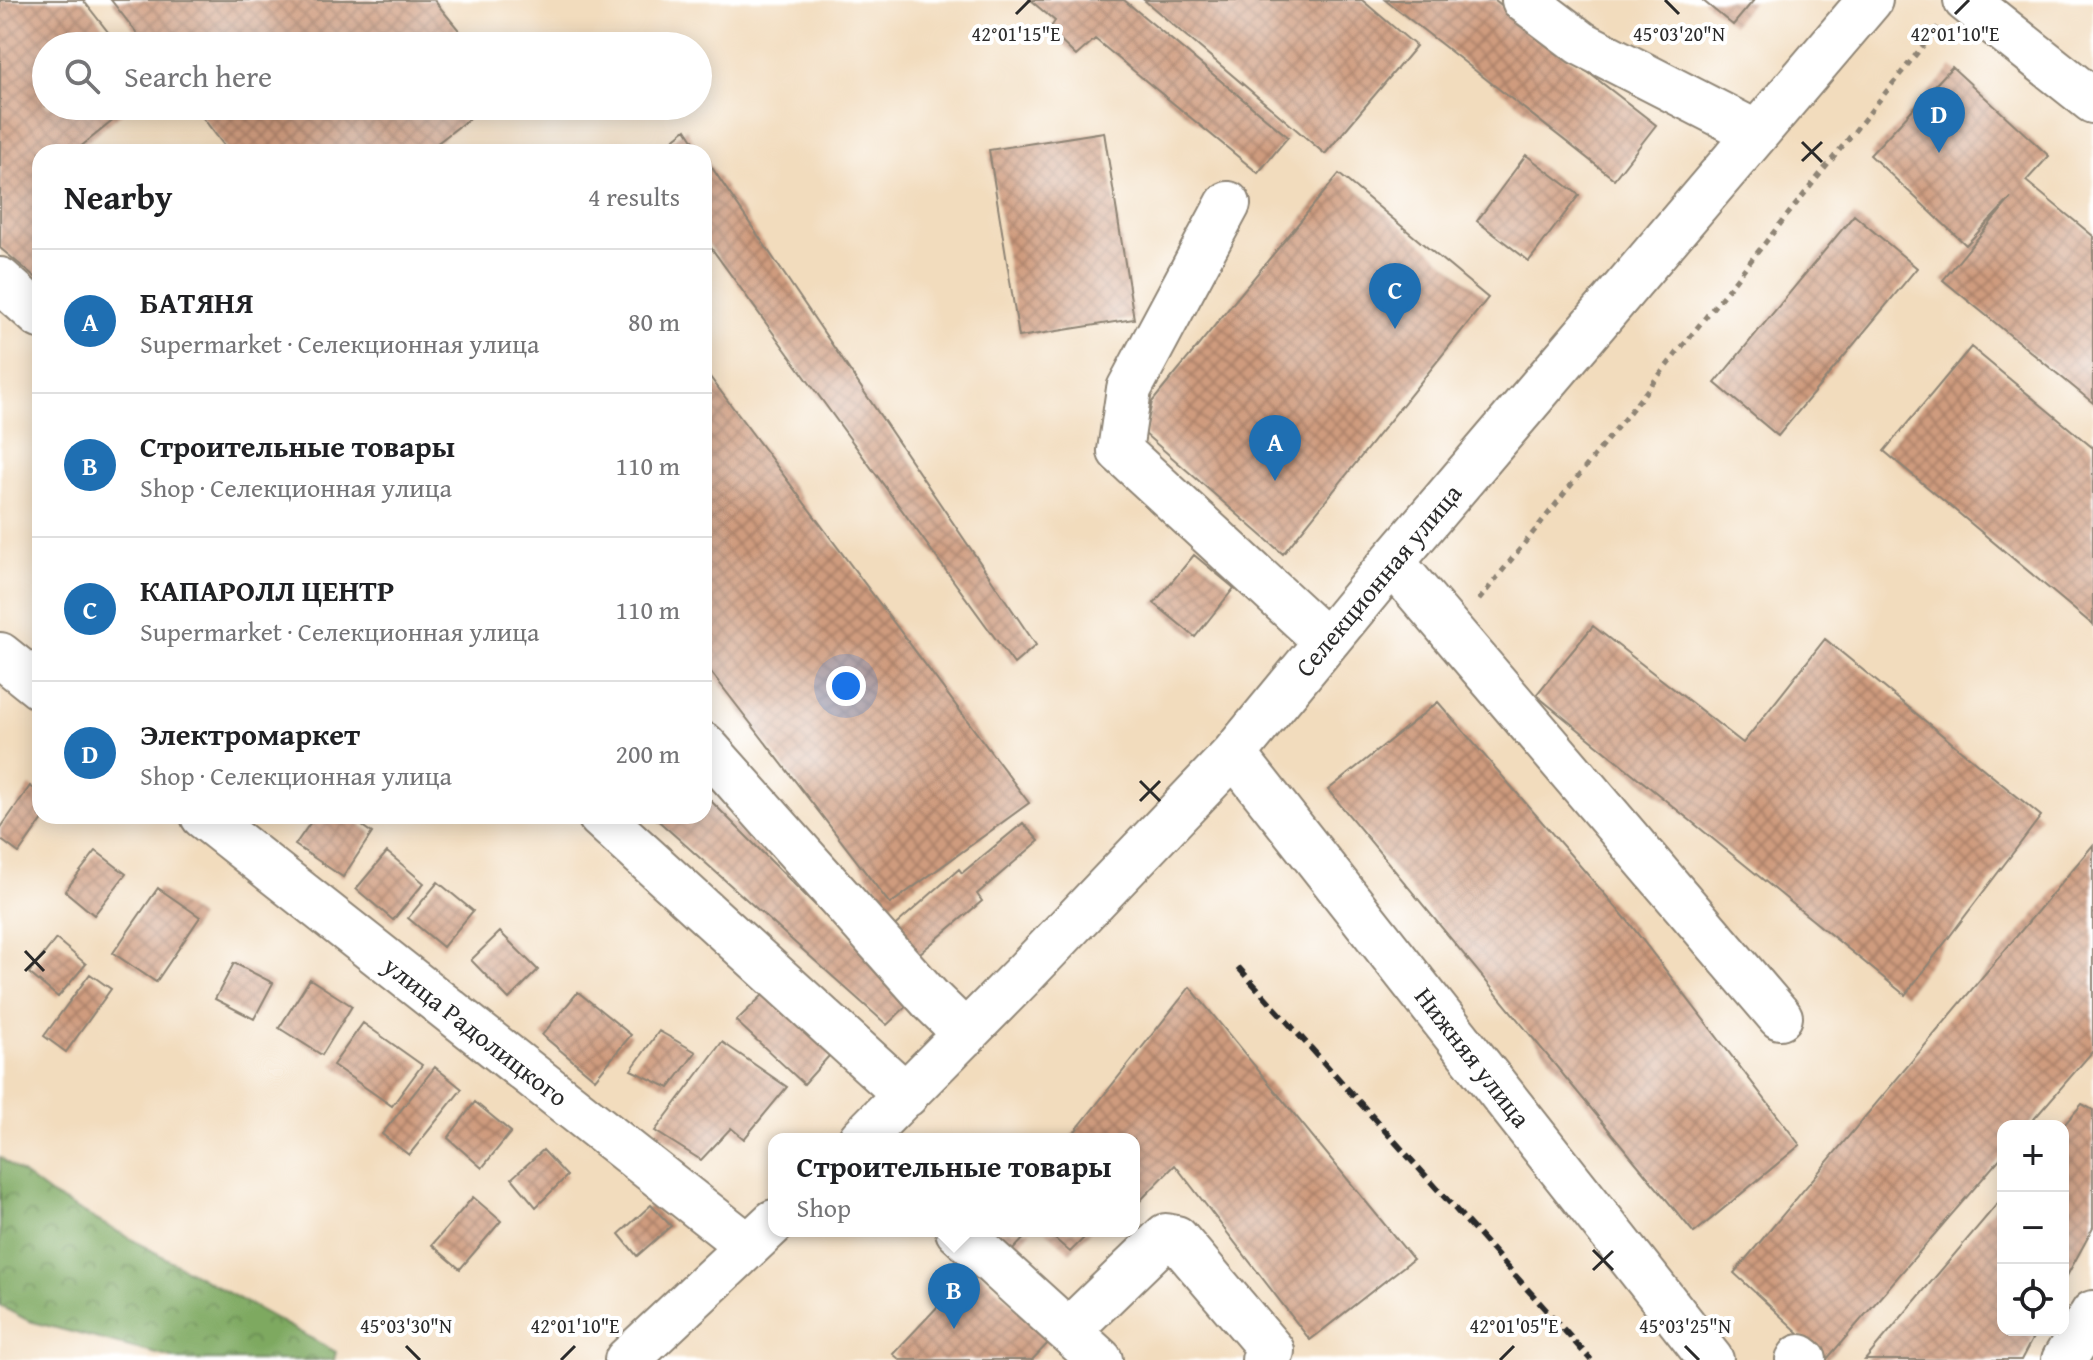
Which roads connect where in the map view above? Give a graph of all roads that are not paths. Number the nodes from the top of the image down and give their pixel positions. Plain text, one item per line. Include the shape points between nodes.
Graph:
1 (1524, 0) edge
2 (1870, 0) edge
3 (1956, 9) edge
4 (2093, 101) edge
5 (1757, 133) junction
6 (1228, 204) dead end
7 (0, 280) edge
8 (32, 309) edge
9 (1392, 562) junction
10 (1326, 641) junction
11 (0, 655) edge
12 (32, 681) edge
13 (712, 754) edge
14 (1234, 754) junction
15 (214, 824) edge
16 (609, 824) edge
17 (1780, 1017) dead end
18 (966, 1034) junction
19 (906, 1095) junction
20 (871, 1133) edge
21 (761, 1234) edge
22 (965, 1237) edge
23 (2093, 1313) edge
24 (1068, 1331) junction
25 (627, 1360) edge
26 (1100, 1360) edge
27 (1264, 1360) edge
28 (1711, 1360) edge
29 (2064, 1360) edge

1 - 5 street via 1581,43
2 - 5 street, Селекционная улица
3 - 4 street
5 - 9 street, Селекционная улица
6 - 10 street via 1129,389 1120,451
7 - 8 street
9 - 10 street, Селекционная улица
9 - 17 street
10 - 14 street, Селекционная улица
11 - 12 street
13 - 18 street
14 - 18 street, Селекционная улица
14 - 28 street, Нижняя улица
15 - 21 street, улица Радолицкого
16 - 19 street
18 - 19 street, Селекционная улица
19 - 20 street, Селекционная улица
21 - 25 street
22 - 24 street
23 - 29 street
24 - 26 street
24 - 27 street via 1166,1236 1176,1238 1272,1351

